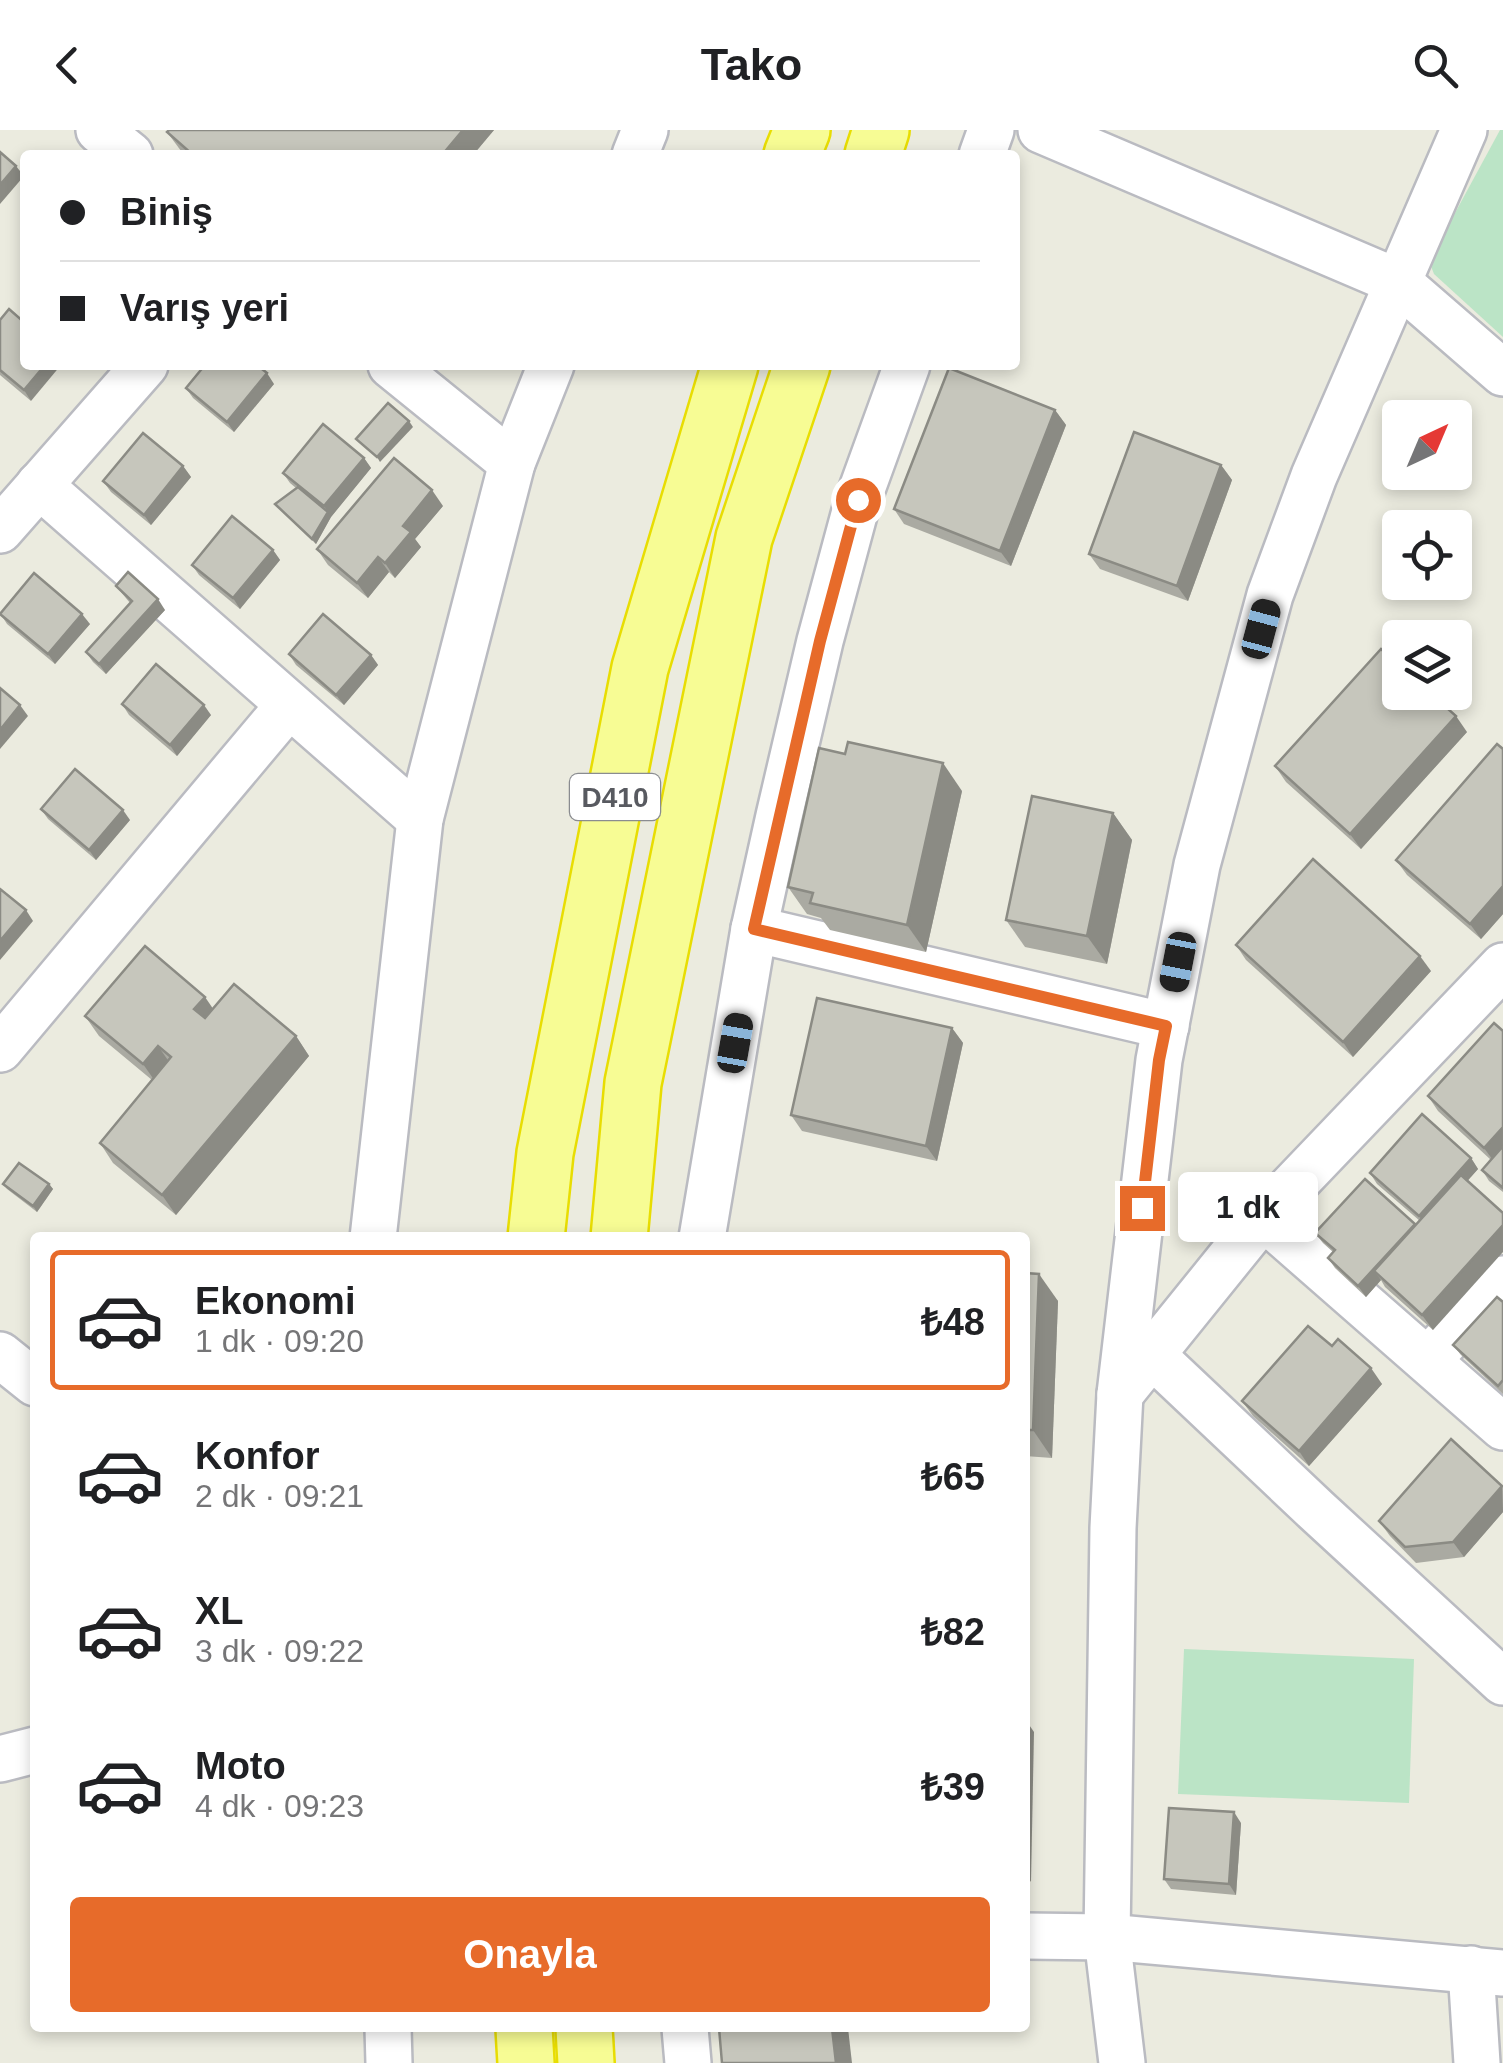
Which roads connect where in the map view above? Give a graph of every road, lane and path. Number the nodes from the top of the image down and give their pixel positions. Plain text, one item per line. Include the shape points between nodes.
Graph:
1 (99, 130) edge
2 (1041, 130) edge
3 (1464, 130) edge
4 (124, 150) edge
5 (1398, 282) junction
6 (141, 370) edge
7 (397, 370) edge
8 (549, 370) edge
9 (729, 370) edge
10 (800, 370) edge
11 (905, 370) edge
12 (1503, 373) edge
13 (512, 463) junction
14 (39, 485) junction
15 (0, 530) edge
16 (289, 705) junction
17 (420, 819) junction
18 (754, 929) junction
19 (1503, 966) edge
20 (1166, 1026) junction
21 (0, 1049) edge
22 (1263, 1216) junction
23 (374, 1232) edge
24 (537, 1232) edge
25 (620, 1232) edge
26 (703, 1232) edge
27 (1503, 1278) edge
28 (0, 1354) edge
29 (1152, 1355) junction
30 (1428, 1360) junction
31 (30, 1380) edge
32 (1120, 1394) junction
33 (1503, 1427) edge
34 (1503, 1682) edge
35 (30, 1751) edge
36 (0, 1759) edge
37 (1030, 1936) edge
38 (1107, 1937) junction
39 (1487, 1971) edge
40 (388, 2032) edge
41 (524, 2032) edge
42 (584, 2032) edge
43 (685, 2032) edge
44 (389, 2063) edge
45 (526, 2063) edge
46 (586, 2063) edge
47 (688, 2063) edge
48 (1122, 2063) edge
49 (1477, 2063) edge

1 - 4 street
2 - 5 street
3 - 5 street
5 - 12 street
5 - 20 street via 1270,595 1197,866
6 - 14 street
7 - 13 street
8 - 13 street
9 - 24 highway, D410 via 640,668 545,1152
10 - 25 highway, D410 via 744,538 633,1082
11 - 18 street via 848,536
13 - 17 street
14 - 15 street
14 - 16 street
16 - 17 street
16 - 21 street
17 - 23 street
18 - 20 street
18 - 26 street
19 - 22 street
20 - 32 street
22 - 29 street
22 - 30 street
27 - 30 street
28 - 31 street
29 - 32 street
29 - 34 street
30 - 33 street
32 - 38 street
35 - 36 street
37 - 38 street
38 - 39 street
38 - 48 street
39 - 49 street
40 - 44 street
41 - 45 highway
42 - 46 highway
43 - 47 street

